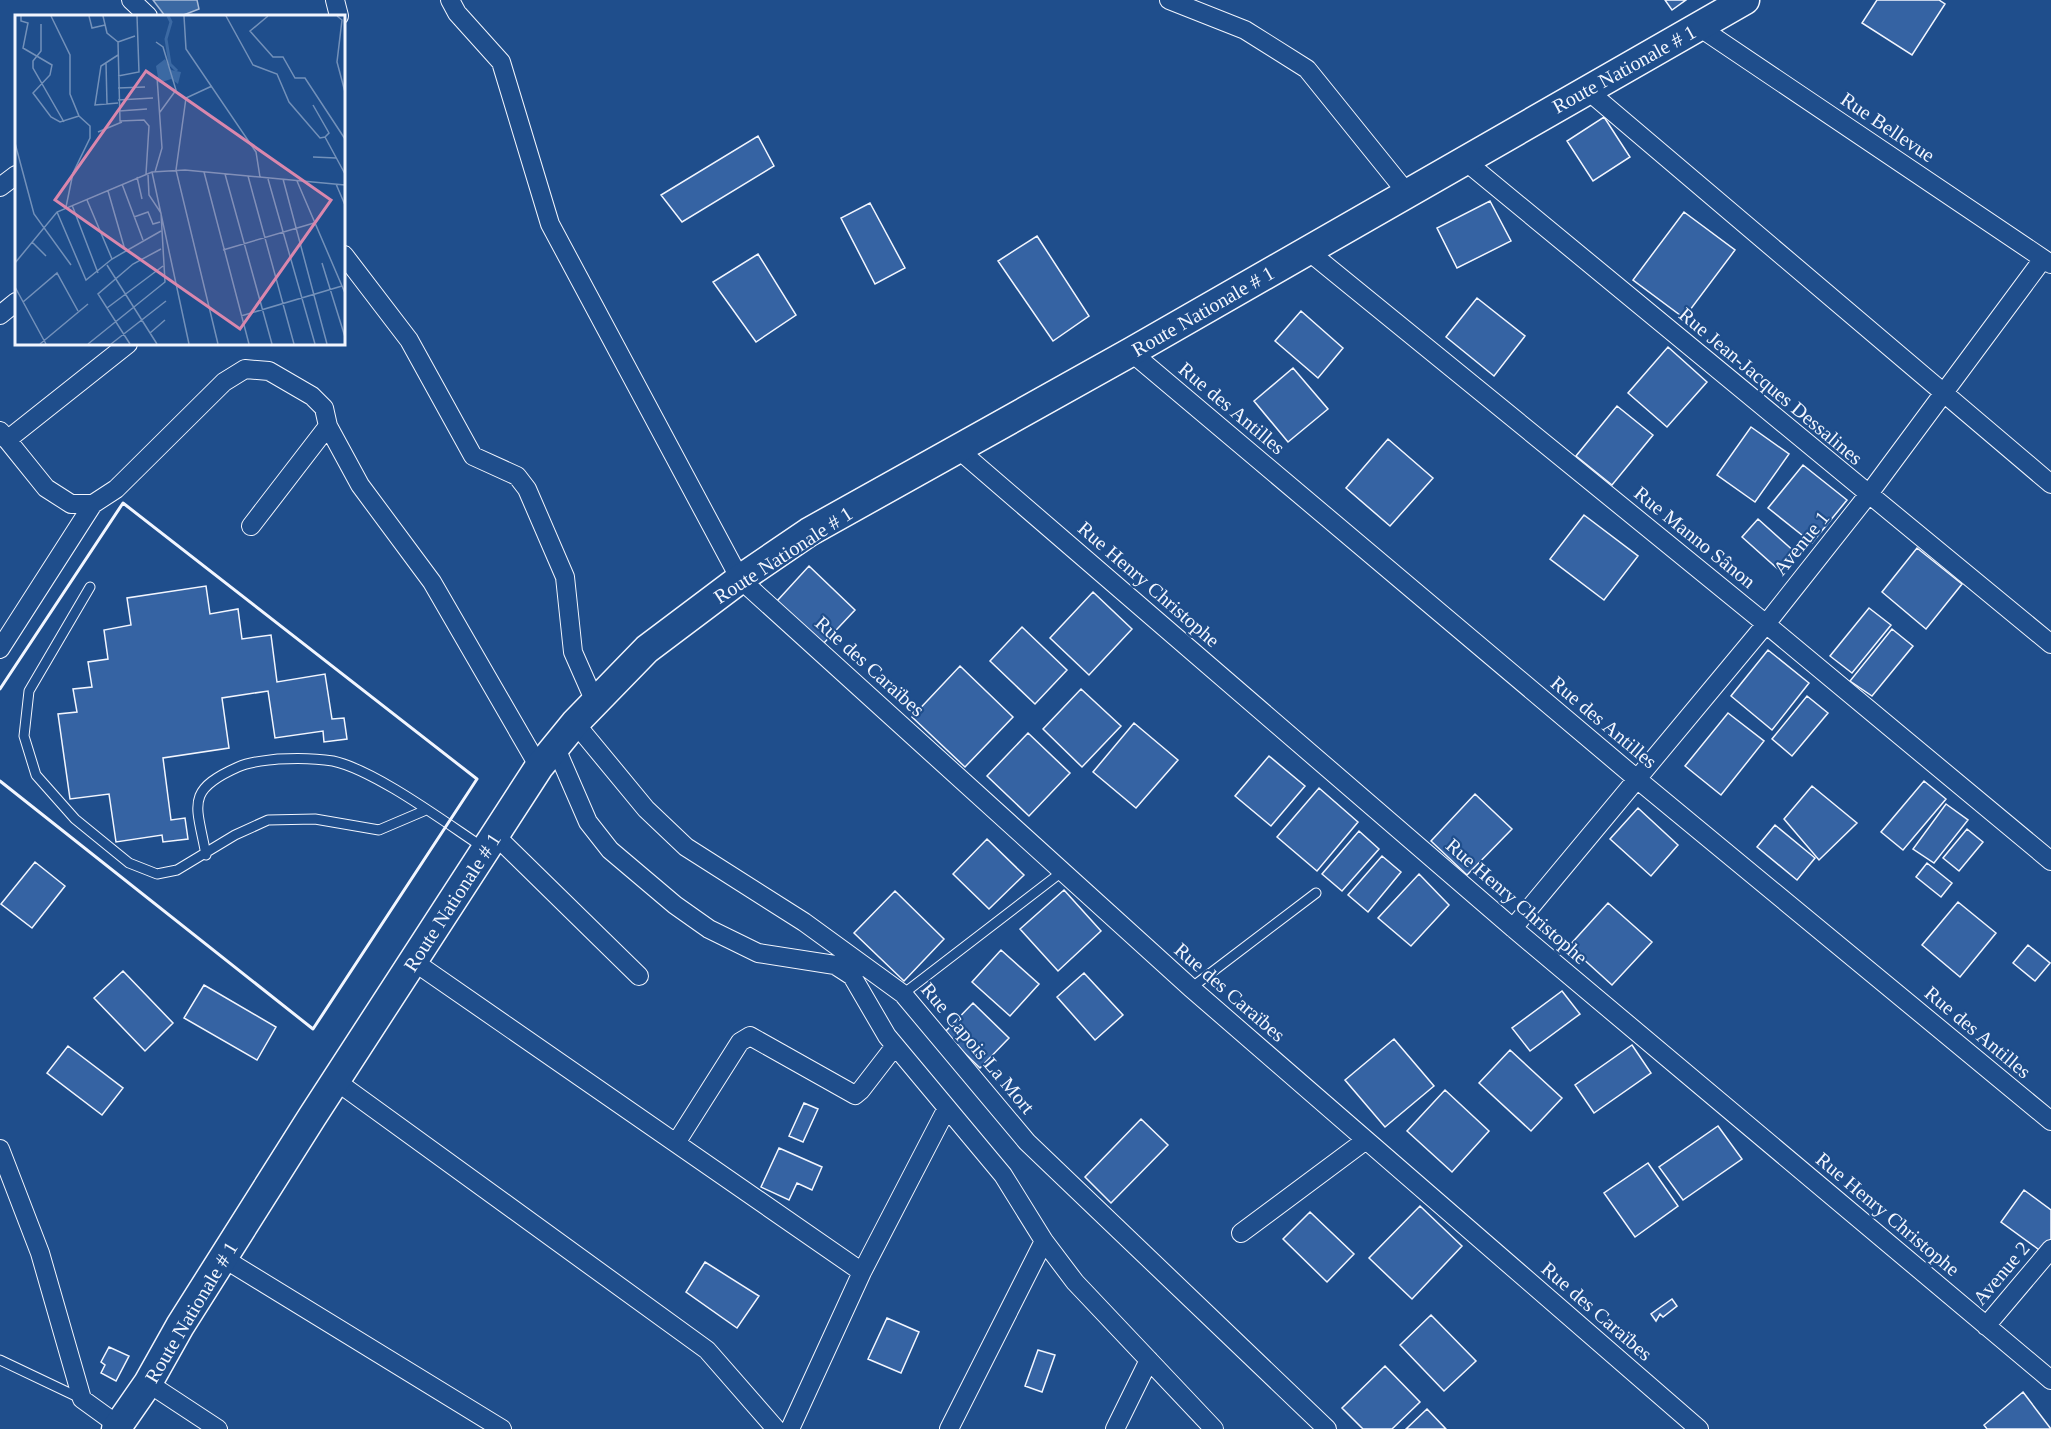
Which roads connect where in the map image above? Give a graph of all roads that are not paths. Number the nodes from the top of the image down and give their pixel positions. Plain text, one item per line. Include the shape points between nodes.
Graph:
1 (131, 0) edge
2 (335, 0) edge
3 (450, 0) edge
4 (1169, 0) edge
5 (1745, 0) edge
6 (147, 15) edge
7 (339, 15) edge
8 (1699, 27) junction
9 (1587, 90) junction
10 (1464, 160) junction
11 (15, 176) edge
12 (0, 187) edge
13 (1407, 193) junction
14 (1307, 250) junction
15 (345, 256) edge
16 (2047, 261) edge
17 (15, 303) edge
18 (0, 315) edge
19 (128, 345) edge
20 (1131, 352) junction
21 (1946, 394) junction
22 (328, 426) junction
23 (4, 436) edge
24 (959, 450) junction
25 (2051, 483) edge
26 (1868, 495) junction
27 (93, 504) junction
28 (251, 526) dead end
29 (740, 579) junction
30 (90, 587) dead end
31 (1766, 624) junction
32 (2051, 644) edge
33 (0, 649) edge
34 (595, 702) junction
35 (575, 723) junction
36 (547, 756) junction
37 (1637, 779) junction
38 (426, 810) junction
39 (490, 842) junction
40 (206, 855) junction
41 (2051, 861) edge
42 (1063, 871) junction
43 (1316, 893) dead end
44 (1513, 928) junction
45 (413, 961) junction
46 (639, 976) dead end
47 (1191, 988) junction
48 (903, 994) junction
49 (895, 1046) junction
50 (336, 1081) junction
51 (947, 1108) junction
52 (2051, 1121) edge
53 (1366, 1140) junction
54 (676, 1143) junction
55 (0, 1149) edge
56 (1241, 1233) dead end
57 (1044, 1241) junction
58 (2051, 1249) edge
59 (223, 1258) junction
60 (862, 1272) junction
61 (1986, 1326) junction
62 (0, 1360) edge
63 (1149, 1360) junction
64 (2051, 1380) edge
65 (148, 1383) junction
66 (82, 1400) junction
67 (117, 1427) edge
68 (218, 1429) edge
69 (502, 1429) edge
70 (776, 1429) edge
71 (790, 1429) edge
72 (949, 1429) edge
73 (1115, 1429) edge
74 (1214, 1429) edge
75 (1327, 1429) edge
76 (1699, 1429) edge

1 - 6 street
2 - 7 street
3 - 29 street, Rue des Caraïbes via 501,62 550,224
4 - 13 street via 1245,30 1307,69
5 - 8 main road, Route Nationale # 1
8 - 9 main road, Route Nationale # 1
8 - 16 street, Rue Bellevue
9 - 10 main road, Route Nationale # 1
9 - 21 street
10 - 13 main road, Route Nationale # 1
10 - 26 street, Rue Jean-Jacques Dessalines
11 - 12 street
13 - 14 main road, Route Nationale # 1
14 - 20 main road, Route Nationale # 1
14 - 31 street, Rue Manno Sânon
15 - 34 street via 409,340 473,456 517,476 527,489 565,578 573,652
16 - 21 street, Avenue 1
17 - 18 street
19 - 23 street
20 - 24 main road, Route Nationale # 1
20 - 37 street, Rue des Antilles
21 - 25 street
21 - 26 street, Avenue 1
22 - 27 street via 324,408 312,396 269,371 245,369 224,382 116,489
22 - 28 street
22 - 36 street via 360,485 432,582
23 - 27 street via 46,488 70,504
24 - 29 main road, Route Nationale # 1 via 809,532
24 - 44 street, Rue Henry Christophe
26 - 31 street, Avenue 1
26 - 32 street, Rue Jean-Jacques Dessalines
27 - 33 street
29 - 34 main road, Route Nationale # 1 via 647,649
29 - 42 street, Rue des Caraïbes
30 - 40 lane via 29,691 24,736 36,776 75,819 129,863 157,874 177,870
31 - 37 street, Avenue 1
31 - 41 street, Rue Manno Sânon
34 - 35 main road, Route Nationale # 1
35 - 36 main road, Route Nationale # 1
35 - 48 street, Rue Capois La Mort via 646,809 686,847 804,922
36 - 39 main road, Route Nationale # 1
36 - 49 street via 610,850 675,905 709,929 758,953 835,965 852,976
37 - 44 street, Avenue 1
37 - 52 street, Rue des Antilles
38 - 39 lane
38 - 40 lane via 379,830 315,819 268,820 235,835
38 - 40 lane via 374,778 334,761 295,758 250,762 203,787 197,801
39 - 45 main road, Route Nationale # 1
39 - 46 street
42 - 47 street, Rue des Caraïbes
42 - 48 lane
43 - 47 lane
44 - 61 street, Rue Henry Christophe
45 - 50 main road, Route Nationale # 1
45 - 54 street
47 - 53 street, Rue des Caraïbes
48 - 75 street, Rue Capois La Mort via 1027,1142
49 - 51 street
49 - 54 street via 855,1095 750,1036 740,1042
50 - 59 main road, Route Nationale # 1
50 - 70 street via 707,1350
51 - 57 street via 1003,1175
51 - 60 street
53 - 56 street
53 - 76 street, Rue des Caraïbes
54 - 60 street
55 - 66 street via 40,1252
57 - 63 street via 1075,1282
57 - 72 street
58 - 61 street, Avenue 2
59 - 65 main road, Route Nationale # 1
59 - 69 street
60 - 71 street
61 - 64 street, Rue Henry Christophe
62 - 66 lane
63 - 73 street
63 - 74 street
65 - 67 main road, Route Nationale # 1
65 - 68 street
66 - 67 street

